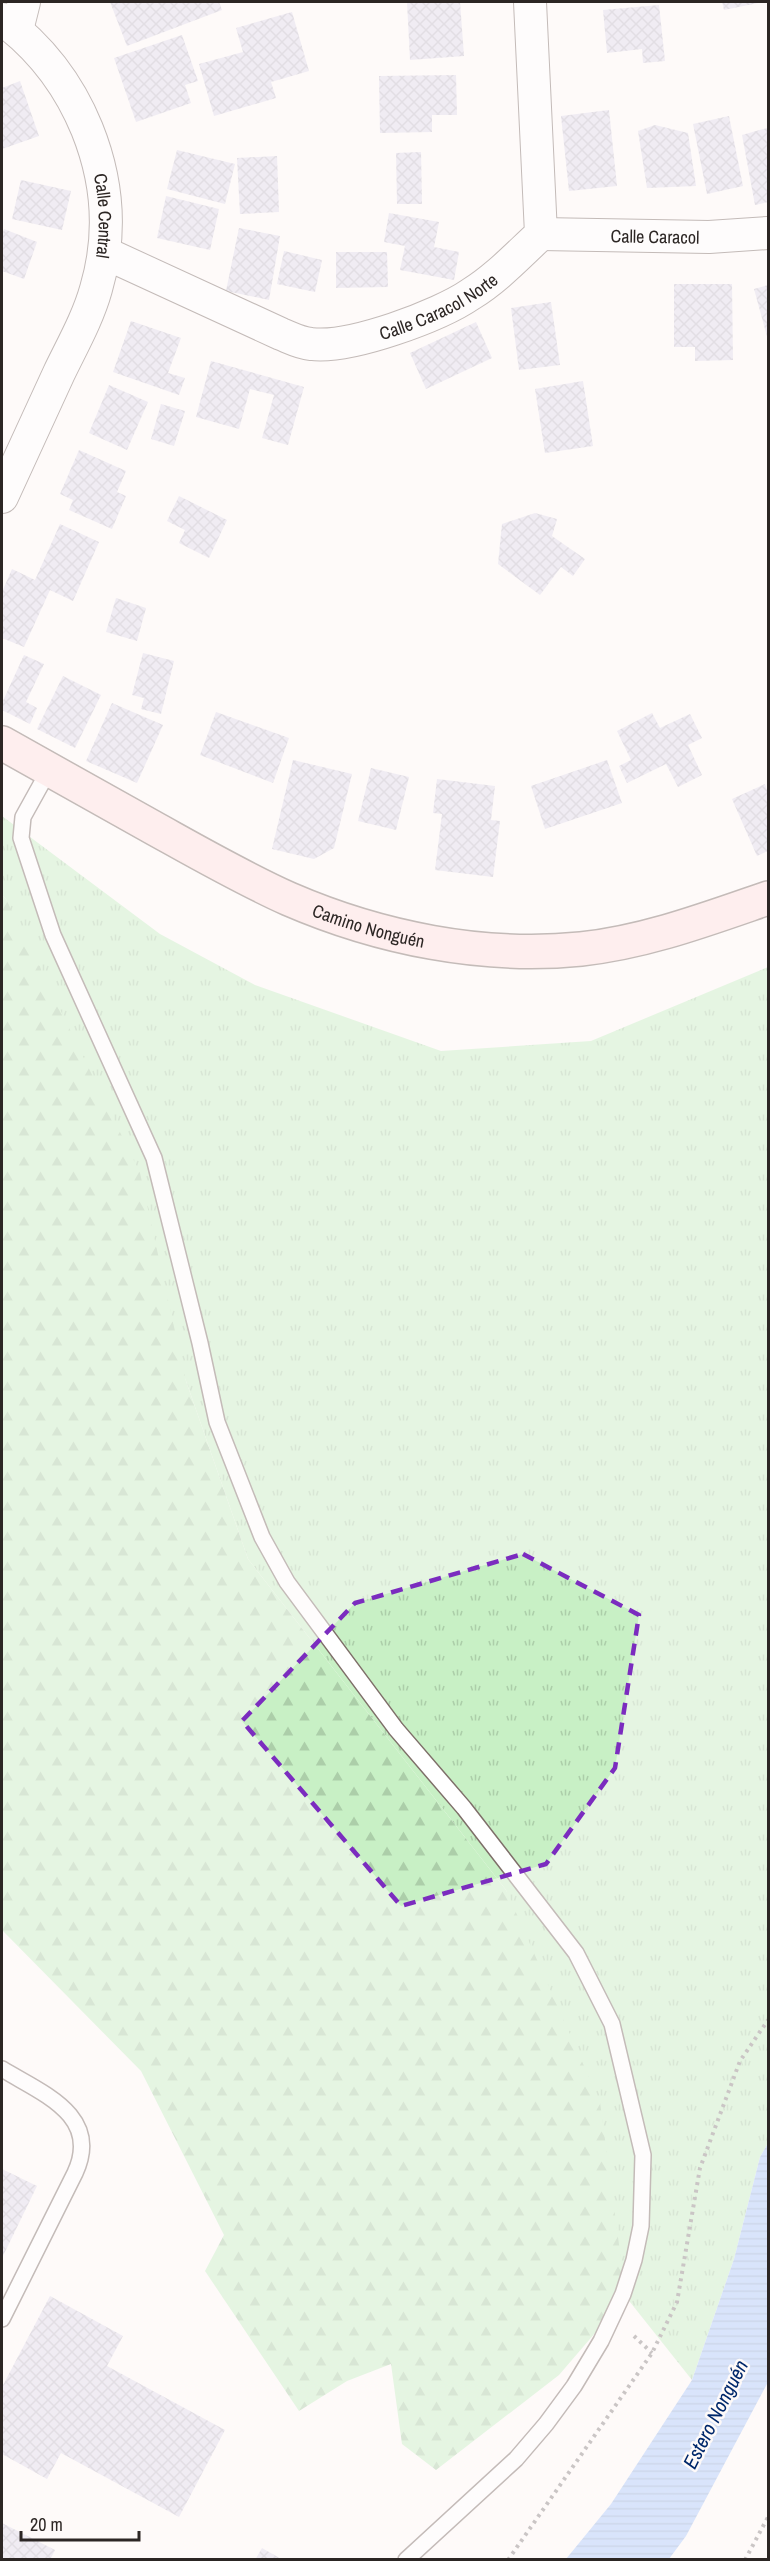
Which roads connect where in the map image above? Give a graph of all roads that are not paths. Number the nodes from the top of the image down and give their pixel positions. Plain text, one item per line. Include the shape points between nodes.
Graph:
1 (530, 2) edge
2 (14, 17) edge
3 (768, 233) edge
4 (541, 234) junction
5 (105, 253) junction
6 (2, 497) edge
7 (2, 743) edge
8 (49, 770) junction
9 (768, 898) edge
10 (2, 2069) edge
11 (2, 2319) edge
12 (406, 2559) edge

1 - 4 street
2 - 5 street, Calle Central via 63,83 92,141 105,198
3 - 4 street, Calle Caracol via 709,237
4 - 5 street, Calle Caracol Norte via 471,294 430,317 329,344 298,341
5 - 6 street, Calle Central via 87,313
7 - 8 main road, Camino Nonguén
8 - 9 main road, Camino Nonguén via 289,899 348,921 454,946 540,951 621,943 661,934
8 - 12 lane via 23,817 21,838 53,935 154,1158 217,1422 262,1537 287,1582 396,1729 464,1808 576,1953 612,2024 643,2155 641,2226 634,2260 601,2341 574,2386 516,2459
10 - 11 lane via 68,2112 76,2123 82,2149 80,2162

